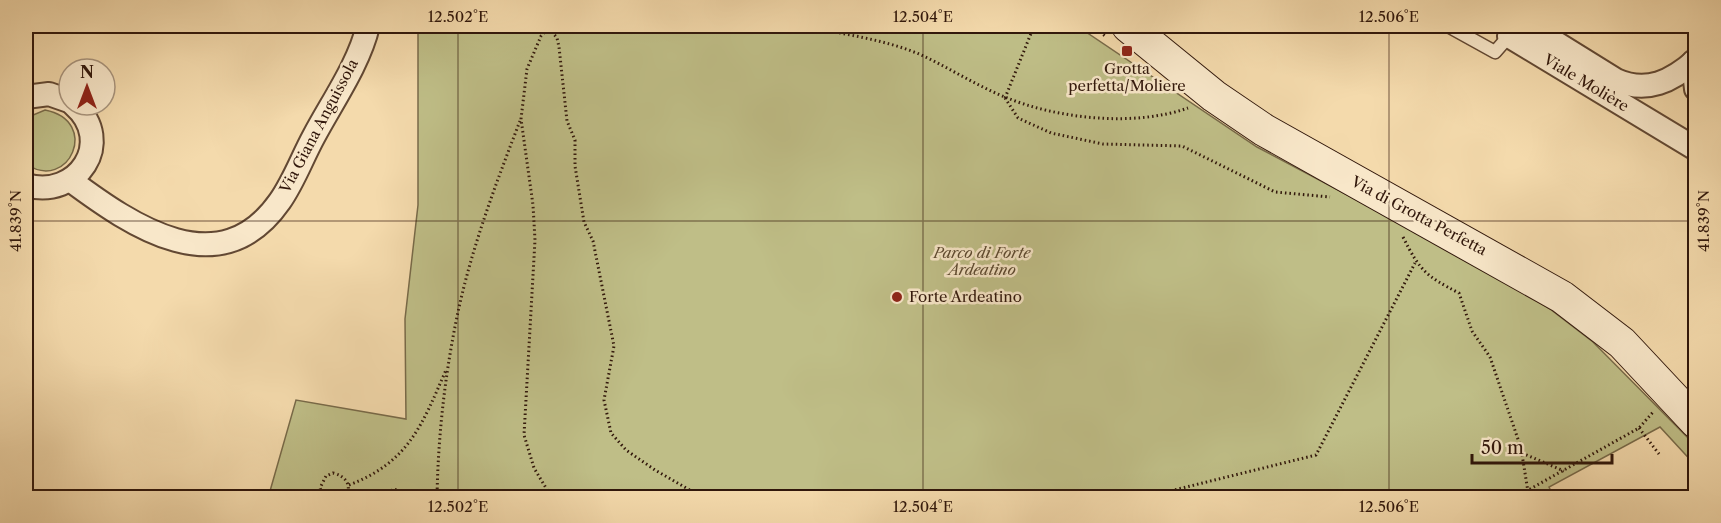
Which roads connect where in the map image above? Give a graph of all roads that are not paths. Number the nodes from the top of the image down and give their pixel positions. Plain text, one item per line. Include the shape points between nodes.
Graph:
1 (368, 26) edge
2 (1128, 26) edge
3 (1448, 26) edge
4 (1529, 26) edge
5 (1509, 36) joint
6 (1548, 49) junction
7 (1694, 61) edge
8 (1695, 89) edge
9 (26, 97) edge
10 (57, 97) edge
11 (84, 117) edge
12 (1695, 149) edge
13 (70, 180) junction
14 (26, 185) edge
15 (1695, 422) edge

1 - 13 street, Via Giana Anguissola via 289,186 264,220 246,235 199,244 166,238 114,212
2 - 15 street, Via di Grotta Perfetta via 1214,96 1264,130 1562,297 1622,343
3 - 5 lane, Viale Molière via 1495,51
4 - 6 street, Viale Molière
5 - 6 street, Viale Molière
6 - 7 street, Viale Molière via 1631,85 1667,81
6 - 12 street, Viale Molière
7 - 8 street
9 - 10 street
11 - 13 street via 91,141 86,163
13 - 14 street via 49,188

